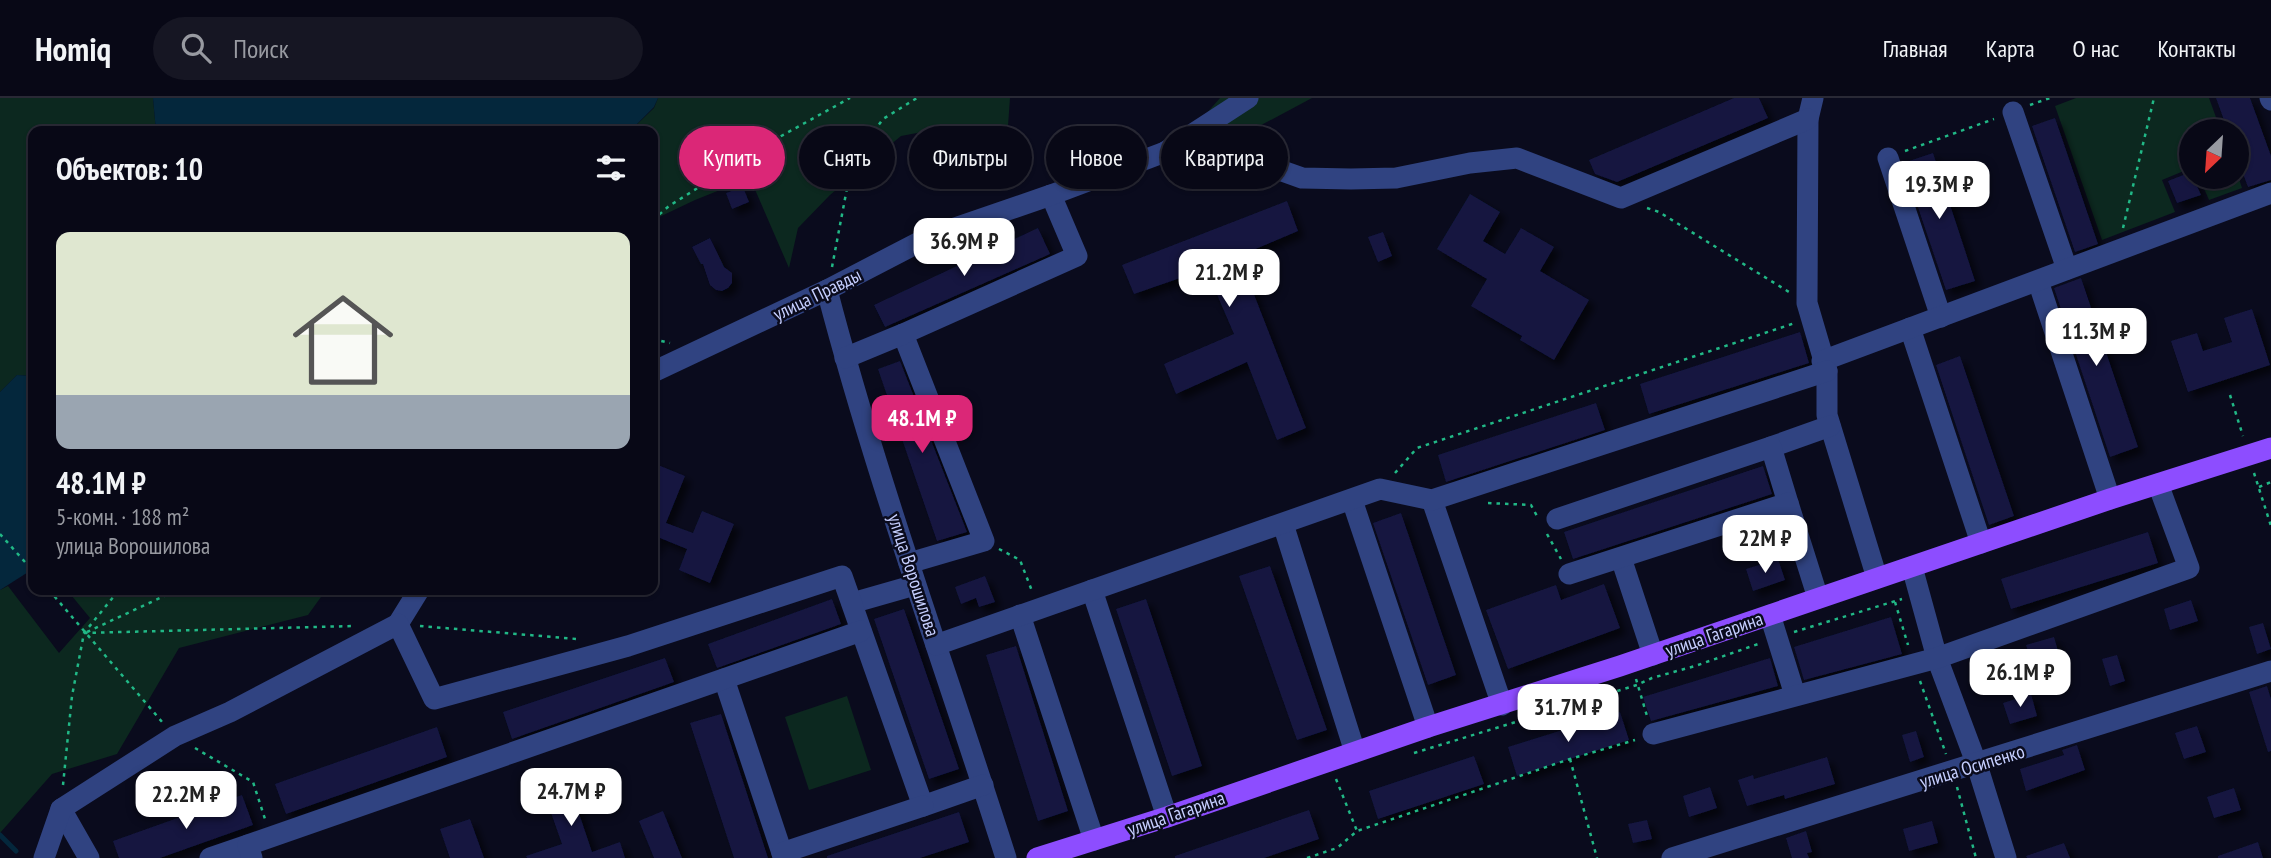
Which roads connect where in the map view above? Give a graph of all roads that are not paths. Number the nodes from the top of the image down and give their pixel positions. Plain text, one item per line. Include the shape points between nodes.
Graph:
1 (1248, 98) edge
2 (1813, 98) edge
3 (2013, 112) road end
4 (1808, 119) junction
5 (1205, 126) edge
6 (1161, 154) edge
7 (1888, 158) road end
8 (1288, 173) edge
9 (2271, 193) edge
10 (1051, 195) junction
11 (2067, 269) junction
12 (2038, 281) junction
13 (827, 290) junction
14 (1941, 317) junction
15 (1910, 328) junction
16 (903, 334) junction
17 (845, 358) junction
18 (1824, 366) junction
19 (658, 369) edge
20 (1830, 426) junction
21 (1771, 447) junction
22 (2271, 448) edge
23 (2158, 484) junction
24 (2110, 499) junction
25 (1352, 500) junction
26 (1432, 500) junction
27 (1788, 503) junction
28 (1546, 521) road end
29 (1283, 524) junction
30 (1981, 543) junction
31 (1621, 558) junction
32 (909, 563) junction
33 (1912, 566) junction
34 (1569, 574) road end
35 (1877, 578) junction
36 (915, 585) junction
37 (1092, 590) junction
38 (416, 595) edge
39 (1818, 598) junction
40 (852, 603) junction
41 (1030, 612) junction
42 (1770, 615) junction
43 (398, 624) junction
44 (861, 631) junction
45 (936, 645) junction
46 (1643, 658) junction
47 (1937, 658) junction
48 (2271, 671) edge
49 (724, 679) junction
50 (1795, 695) junction
51 (1502, 705) junction
52 (1428, 727) junction
53 (1653, 734) road end
54 (1355, 752) junction
55 (1977, 765) junction
56 (983, 785) junction
57 (923, 806) junction
58 (61, 809) junction
59 (1167, 817) junction
60 (1094, 840) junction
61 (250, 852) edge
62 (783, 855) edge
63 (44, 858) edge
64 (89, 858) edge
65 (210, 858) edge
66 (1006, 858) edge
67 (1037, 858) edge
68 (1672, 858) edge
69 (2006, 858) edge

1 - 5 street, улица Правды
2 - 4 street
3 - 11 street
4 - 8 street via 1621,198 1517,158 1396,178 1302,178
4 - 18 street via 1809,310
6 - 10 street, улица Правды
7 - 14 street
9 - 11 street
10 - 13 street, улица Правды via 929,237
10 - 16 street via 1077,256
11 - 12 street
12 - 14 street
12 - 24 street
13 - 17 street, улица Ворошилова
13 - 19 street, улица Правды via 755,316
14 - 15 street
15 - 18 street
15 - 30 street
16 - 17 street
16 - 32 street via 984,541
17 - 32 street, улица Ворошилова
18 - 20 street
18 - 26 street
20 - 21 street
20 - 35 street
21 - 27 street
21 - 28 street
22 - 23 main road, улица Гагарина
23 - 24 main road, улица Гагарина
23 - 47 street via 2189,568
24 - 30 main road, улица Гагарина
25 - 26 street via 1380,489
25 - 29 street
25 - 52 street
26 - 51 street
27 - 31 street
27 - 39 street
29 - 37 street
29 - 54 street
30 - 33 main road, улица Гагарина
31 - 34 street
31 - 46 street
32 - 36 street, улица Ворошилова
33 - 35 main road, улица Гагарина
33 - 47 street
35 - 39 main road, улица Гагарина
36 - 40 street
36 - 45 street, улица Ворошилова
37 - 41 street
37 - 59 street
38 - 43 street
39 - 42 main road, улица Гагарина
40 - 43 street via 842,576 628,646 434,699
40 - 44 street
41 - 45 street
41 - 60 street
42 - 46 main road, улица Гагарина
42 - 50 street
43 - 58 street via 176,737
44 - 49 street
44 - 57 street
45 - 56 street, улица Ворошилова
46 - 51 main road, улица Гагарина
47 - 50 street
47 - 55 street
48 - 55 street, улица Осипенко
49 - 61 street
49 - 62 street
50 - 53 street
51 - 52 main road, улица Гагарина
52 - 54 main road, улица Гагарина
54 - 59 main road, улица Гагарина
55 - 68 street, улица Осипенко
55 - 69 street
56 - 57 street
56 - 66 street, улица Ворошилова
57 - 62 street
58 - 63 street
58 - 64 street
59 - 60 main road, улица Гагарина
60 - 67 main road, улица Гагарина
61 - 65 street

